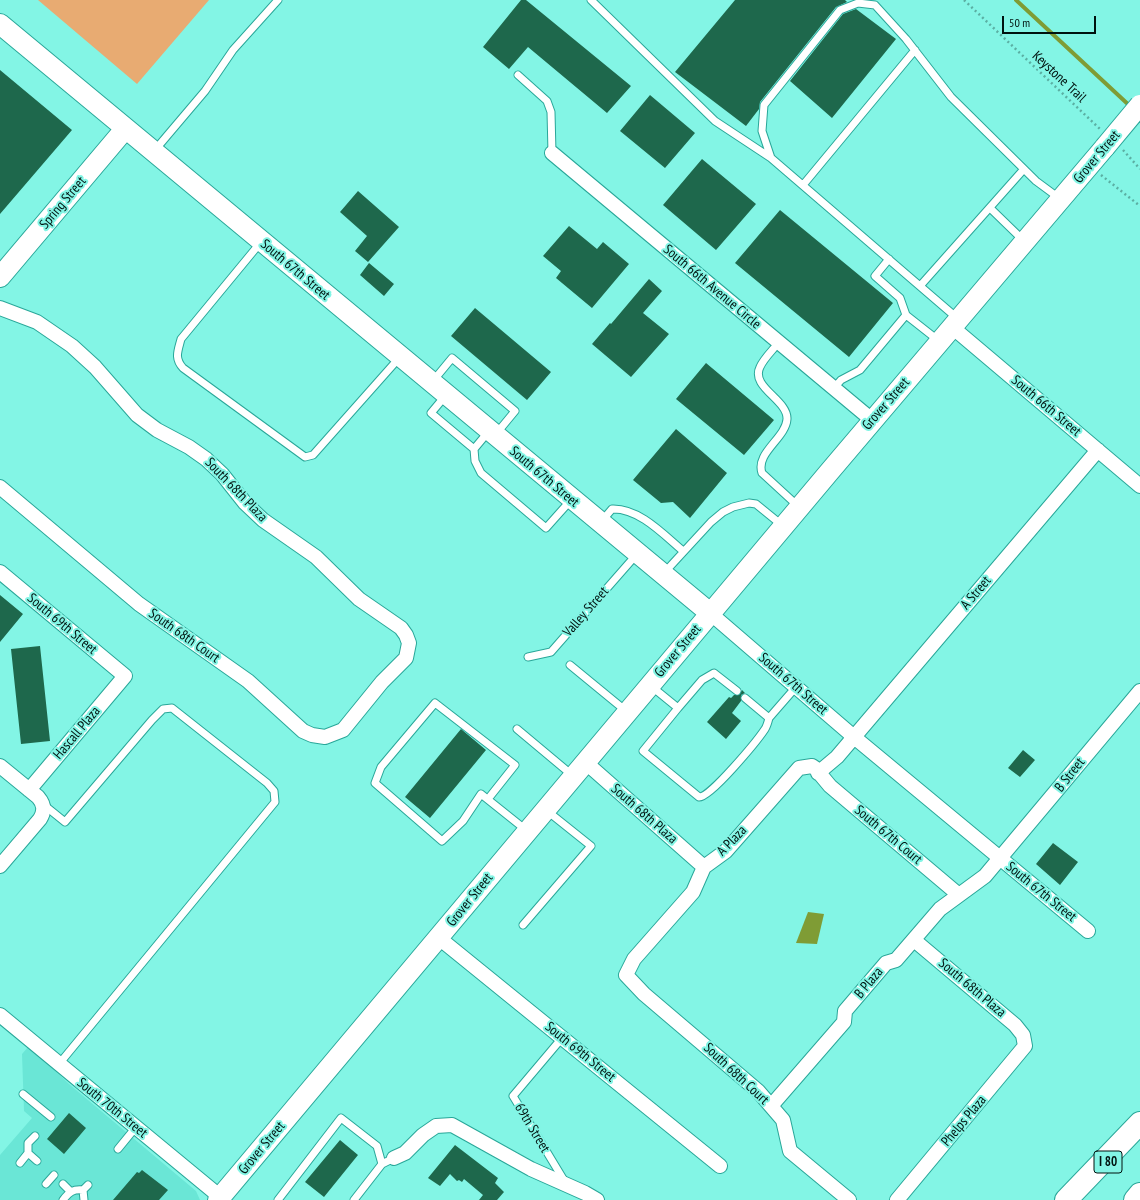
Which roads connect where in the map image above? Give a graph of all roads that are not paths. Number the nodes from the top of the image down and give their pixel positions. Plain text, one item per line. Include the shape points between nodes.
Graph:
1 (278, 0) edge
2 (591, 0) edge
3 (0, 24) edge
4 (915, 50) junction
5 (518, 75) dead end
6 (1140, 105) edge
7 (125, 129) junction
8 (153, 152) junction
9 (552, 154) joint
10 (771, 158) junction
11 (1024, 169) junction
12 (803, 185) junction
13 (1061, 200) junction
14 (990, 208) junction
15 (261, 242) junction
16 (1025, 242) junction
17 (889, 259) junction
18 (0, 277) edge
19 (920, 286) junction
20 (0, 308) edge
21 (906, 315) junction
22 (956, 323) junction
23 (779, 342) junction
24 (940, 342) junction
25 (400, 357) junction
26 (834, 388) junction
27 (439, 389) junction
28 (872, 420) junction
29 (492, 434) junction
30 (474, 449) junction
31 (1098, 450) junction
32 (0, 486) edge
33 (1140, 486) edge
34 (571, 500) junction
35 (800, 507) junction
36 (600, 523) junction
37 (783, 526) junction
38 (683, 551) junction
39 (637, 554) junction
40 (0, 572) edge
41 (663, 575) junction
42 (710, 613) junction
43 (528, 657) dead end
44 (570, 665) dead end
45 (125, 676) joint
46 (649, 684) junction
47 (796, 687) junction
48 (737, 691) dead end
49 (1140, 691) edge
50 (370, 697) joint
51 (745, 698) dead end
52 (678, 708) junction
53 (626, 712) junction
54 (769, 718) junction
55 (517, 729) dead end
56 (854, 737) junction
57 (0, 766) edge
58 (578, 768) junction
59 (818, 773) junction
60 (29, 790) junction
61 (488, 799) junction
62 (43, 805) junction
63 (545, 808) junction
64 (526, 830) junction
65 (1000, 858) junction
66 (0, 866) edge
67 (704, 867) junction
68 (959, 895) junction
69 (523, 924) dead end
70 (1088, 931) dead end
71 (439, 938) junction
72 (914, 940) junction
73 (626, 975) joint
74 (0, 1015) edge
75 (562, 1038) junction
76 (1025, 1041) joint
77 (59, 1064) junction
78 (23, 1094) dead end
79 (771, 1106) junction
80 (51, 1117) dead end
81 (1140, 1124) edge
82 (136, 1127) junction
83 (35, 1136) dead end
84 (118, 1148) dead end
85 (28, 1153) junction
86 (37, 1161) dead end
87 (388, 1161) junction
88 (20, 1163) dead end
89 (720, 1166) dead end
90 (54, 1175) dead end
91 (46, 1184) dead end
92 (63, 1184) dead end
93 (566, 1184) junction
94 (70, 1192) junction
95 (1140, 1194) edge
96 (221, 1199) edge
97 (63, 1200) edge
98 (84, 1200) edge
99 (278, 1200) edge
100 (354, 1200) edge
101 (597, 1200) edge
102 (849, 1200) edge
103 (897, 1200) edge
104 (1066, 1200) edge
105 (1076, 1200) edge
106 (1135, 1200) edge

1 - 8 lane via 233,50 205,91
2 - 10 lane via 716,121
3 - 7 main road, South 67th Street
4 - 10 lane via 875,5 858,3 840,10 764,105 762,131
4 - 11 lane via 951,98
4 - 12 lane
5 - 9 lane via 547,101 551,112
6 - 13 main road, Grover Street, bridge via 1108,140
7 - 8 main road, South 67th Street
7 - 18 main road, Spring Street
8 - 15 main road, South 67th Street
9 - 23 street, South 66th Avenue Circle
10 - 12 lane
11 - 13 lane
11 - 14 lane
12 - 17 lane
13 - 16 main road, Grover Street
14 - 16 lane
14 - 19 lane
15 - 25 main road, South 67th Street
15 - 25 lane via 181,339 176,356 183,368 305,457 313,455
16 - 22 main road, Grover Street
17 - 19 lane
17 - 21 lane via 875,276 900,298
19 - 22 lane
20 - 50 street, South 68th Plaza via 37,322 72,346 137,415 206,459 263,520 316,557 359,600 401,628 409,643 406,658
21 - 24 lane
21 - 26 lane via 860,370 841,380
22 - 24 main road, Grover Street
22 - 31 street, South 66th Street
23 - 26 street, South 66th Avenue Circle
23 - 35 lane via 760,367 758,375 787,414 787,419 762,461 761,468 762,473
24 - 28 main road, Grover Street
25 - 27 main road, South 67th Street
26 - 28 street, South 66th Avenue Circle
27 - 29 main road, South 67th Street
27 - 29 lane via 452,358 515,411
27 - 30 lane via 431,413
28 - 35 main road, Grover Street
29 - 30 lane
29 - 34 main road, South 67th Street
30 - 34 lane via 475,460 481,473 546,528
31 - 33 street, South 66th Street
31 - 56 street, A Street
32 - 50 street, South 68th Court via 139,604 248,680 303,731 325,737 343,730
34 - 36 main road, South 67th Street
35 - 37 main road, Grover Street
36 - 38 lane via 612,509 620,508 631,512 661,532
36 - 39 main road, South 67th Street
37 - 38 lane via 756,504 742,504 723,512
37 - 42 main road, Grover Street
38 - 41 lane
39 - 41 main road, South 67th Street
39 - 43 lane, Valley Street via 551,652
40 - 45 street, South 69th Street
41 - 42 main road, South 67th Street
42 - 46 main road, Grover Street
42 - 47 street, South 67th Street
44 - 53 lane
45 - 60 street, Hascall Plaza
46 - 52 lane
46 - 53 main road, Grover Street
47 - 54 lane
47 - 56 street, South 67th Street
48 - 52 lane via 714,673 702,680
49 - 65 street, B Street
51 - 54 lane
52 - 54 lane via 642,751 698,797 706,795 735,766 764,730
53 - 58 main road, Grover Street
55 - 58 lane
56 - 59 street via 837,757
56 - 65 street, South 67th Street
57 - 60 street
58 - 63 main road, Grover Street
58 - 67 street, South 68th Plaza
59 - 67 street, A Plaza via 812,766 796,770 726,851
59 - 68 street, South 67th Court
60 - 62 street
61 - 61 lane via 481,794 463,821 442,840 375,783 381,767 435,703 515,765
61 - 64 lane
62 - 66 street via 40,819
62 - 77 lane via 65,822 152,720 163,709 172,708 267,783 274,791 275,802
63 - 64 main road, Grover Street
63 - 69 lane via 590,846
64 - 71 main road, Grover Street
65 - 68 street, B Plaza via 985,876
65 - 70 street, South 67th Street
67 - 73 street, A Plaza via 693,892 634,959
68 - 72 street, B Plaza via 940,909
71 - 75 street, South 69th Street
71 - 96 main road, Grover Street
72 - 76 street, South 68th Plaza via 1015,1025
72 - 79 street, B Plaza via 896,960 886,963 845,1011 844,1022
73 - 79 street, South 68th Court via 644,994 758,1091
74 - 77 street, South 70th Street
75 - 89 street, South 69th Street
75 - 93 lane, 69th Street via 513,1096
76 - 103 street, Phelps Plaza via 1024,1050
77 - 82 street, South 70th Street
78 - 80 lane
79 - 102 street, South 68th Court via 783,1120 790,1151
81 - 104 highway
81 - 105 highway, I 80
82 - 84 lane
82 - 96 street, South 70th Street
83 - 85 lane via 28,1143
85 - 86 lane
85 - 88 lane
87 - 93 street via 405,1153 436,1126 452,1125
87 - 99 lane via 376,1146 341,1118
87 - 100 lane
90 - 91 lane
92 - 94 lane
93 - 101 street
94 - 97 lane
94 - 98 lane via 86,1188
95 - 106 highway

